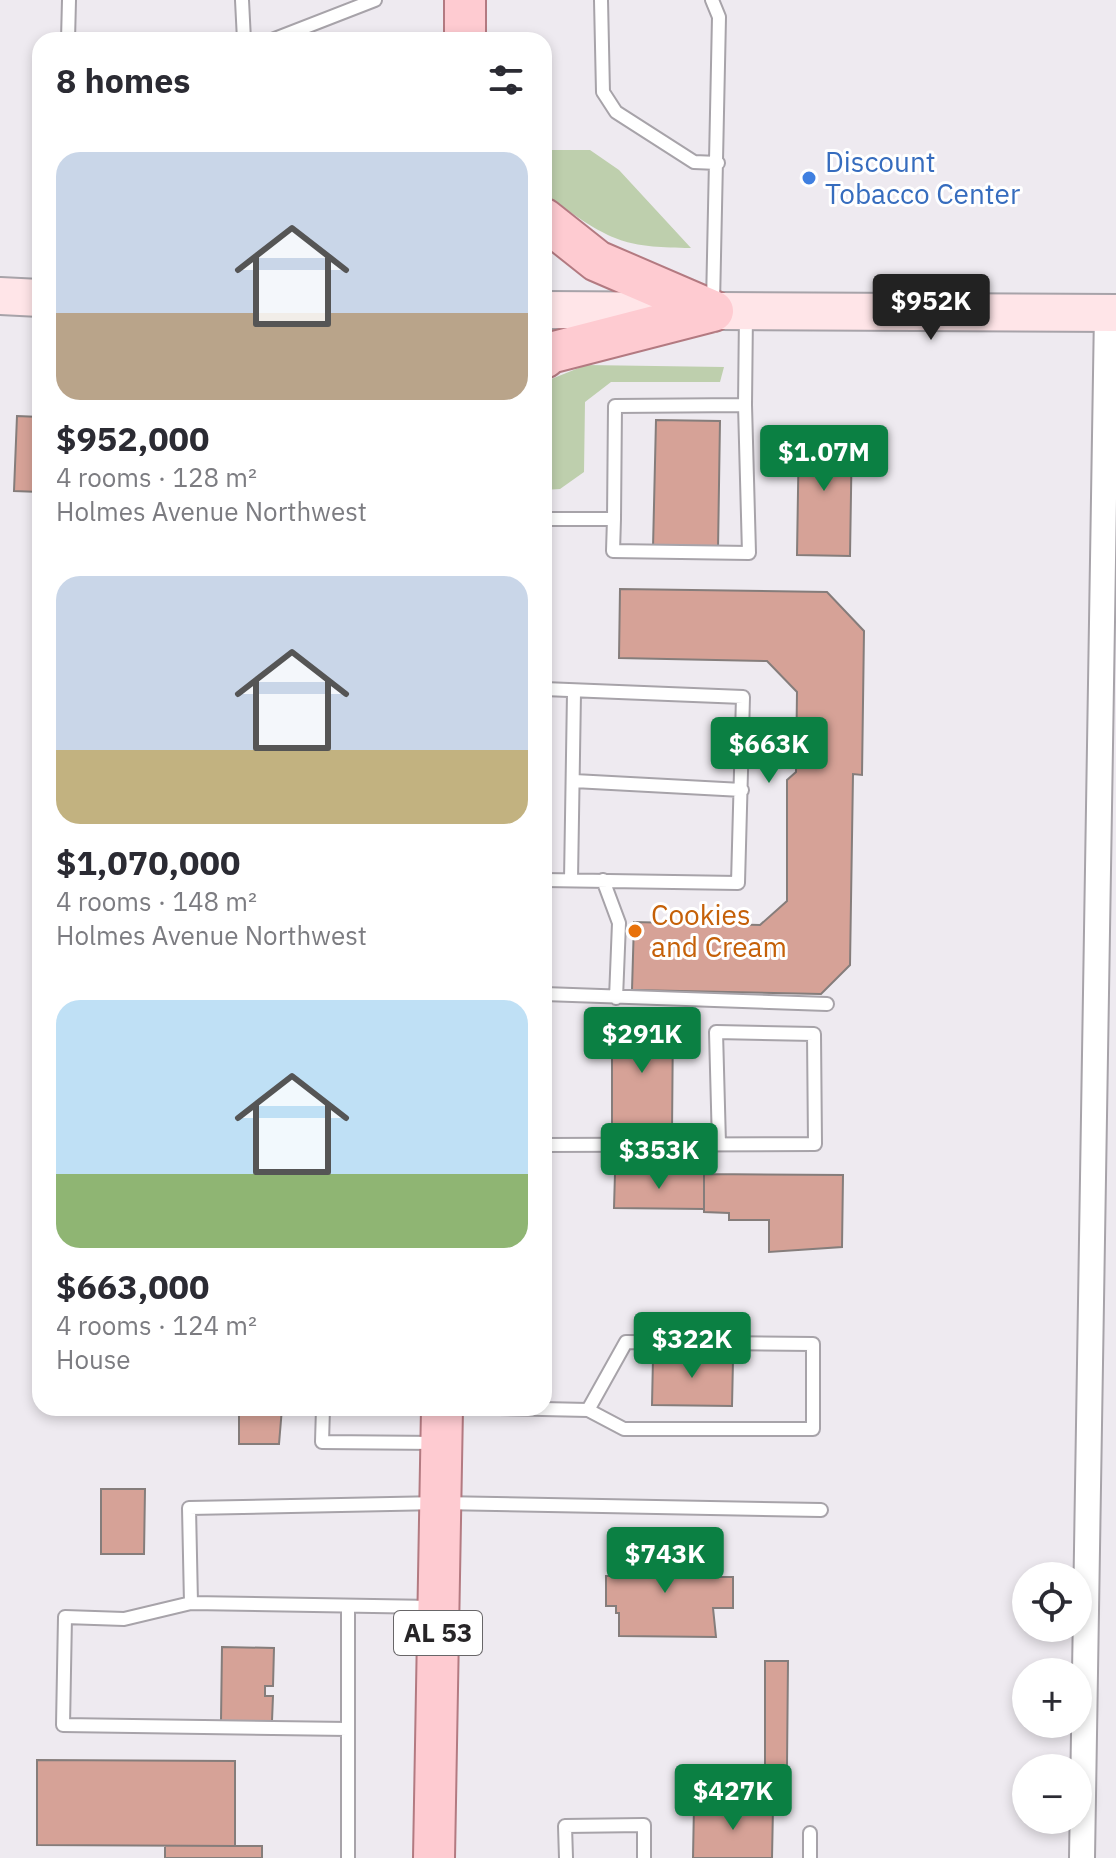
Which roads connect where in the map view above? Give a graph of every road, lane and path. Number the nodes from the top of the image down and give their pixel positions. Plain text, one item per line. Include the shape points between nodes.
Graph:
1 (69, 0) edge
2 (242, 0) edge
3 (375, 0) edge
4 (465, 0) edge
5 (601, 0) edge
6 (712, 0) edge
7 (68, 32) edge
8 (244, 32) edge
9 (293, 32) edge
10 (465, 32) edge
11 (718, 163) junction
12 (552, 225) edge
13 (0, 296) edge
14 (32, 298) edge
15 (552, 310) edge
16 (730, 311) junction
17 (1111, 313) edge
18 (552, 352) edge
19 (745, 405) junction
20 (552, 519) edge
21 (614, 519) junction
22 (552, 690) edge
23 (574, 693) junction
24 (574, 781) junction
25 (742, 790) junction
26 (552, 880) edge
27 (571, 880) junction
28 (603, 880) junction
29 (552, 994) edge
30 (616, 998) junction
31 (827, 1004) dead end
32 (719, 1144) junction
33 (552, 1145) edge
34 (552, 1409) edge
35 (588, 1410) junction
36 (323, 1416) edge
37 (441, 1425) edge
38 (440, 1503) junction
39 (821, 1510) dead end
40 (191, 1603) junction
41 (348, 1606) junction
42 (438, 1607) junction
43 (348, 1729) junction
44 (810, 1833) dead end
45 (348, 1858) edge
46 (434, 1858) edge
47 (566, 1858) edge
48 (644, 1858) edge
49 (810, 1858) edge
50 (1082, 1858) edge

1 - 7 lane
2 - 8 lane
3 - 9 lane
4 - 10 main road
5 - 11 lane via 603,92 616,112 694,162
6 - 11 lane via 719,17
11 - 16 lane
12 - 16 main road via 597,261
13 - 14 main road
15 - 16 main road
16 - 17 main road
16 - 18 main road
16 - 19 lane
17 - 50 street
19 - 21 lane via 615,406
19 - 21 lane via 749,553 613,551
20 - 21 lane
22 - 23 lane
23 - 24 lane
23 - 25 lane via 743,697
24 - 25 lane
24 - 27 lane
25 - 28 lane via 738,883
26 - 27 lane
27 - 28 lane
28 - 30 lane via 619,923
29 - 30 lane
30 - 31 lane
32 - 32 lane via 716,1032 814,1034 815,1144
32 - 33 lane
34 - 35 lane
35 - 35 lane via 624,1429 813,1429 813,1344 626,1342
36 - 37 lane via 322,1442
37 - 38 main road, AL 53
38 - 39 lane
38 - 40 lane via 189,1508
38 - 42 main road, AL 53
40 - 41 lane
40 - 43 lane via 124,1619 65,1617 63,1725
41 - 42 lane
41 - 43 lane
42 - 46 main road, AL 53
43 - 45 lane
44 - 49 lane
47 - 48 lane via 565,1826 644,1825

